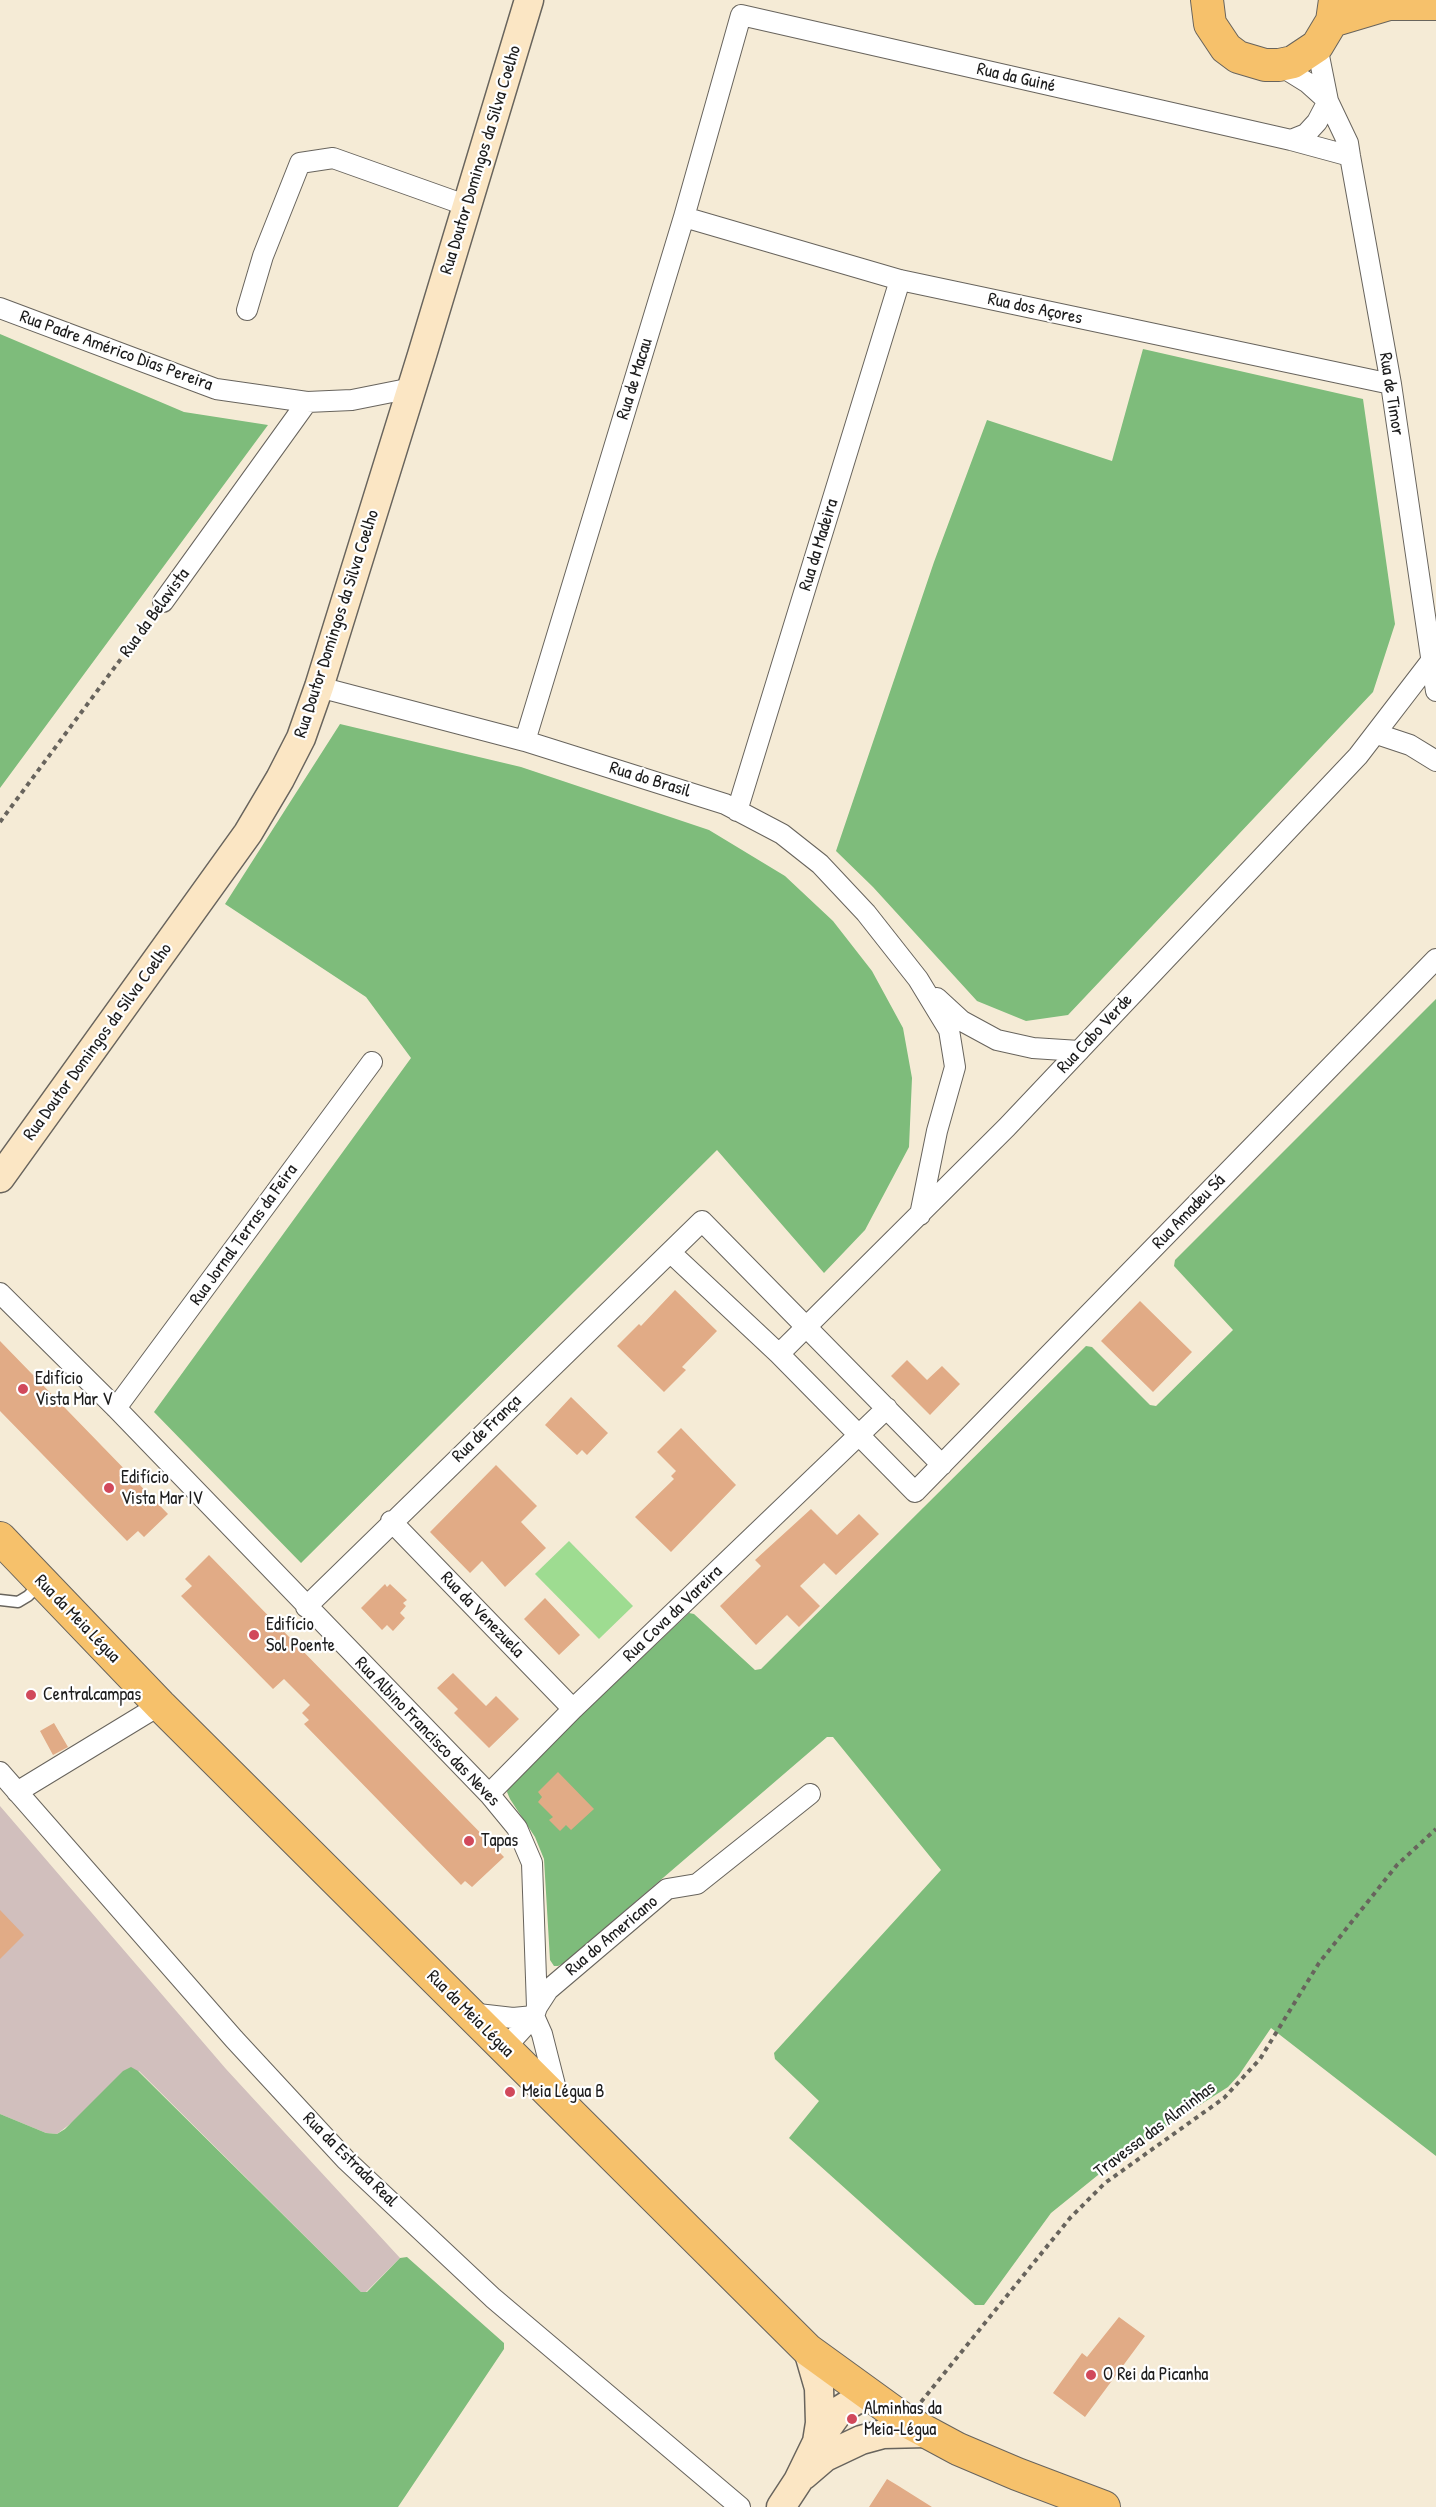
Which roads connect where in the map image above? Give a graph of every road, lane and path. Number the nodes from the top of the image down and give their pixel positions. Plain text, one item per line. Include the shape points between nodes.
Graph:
1 (529, 0) edge
2 (1188, 0) edge
3 (1382, 2) edge
4 (1436, 4) edge
5 (1209, 12) edge
6 (741, 15) joint
7 (1328, 22) edge
8 (1279, 65) junction
9 (1328, 101) junction
10 (1291, 140) junction
11 (1350, 156) junction
12 (468, 206) junction
13 (684, 217) junction
14 (900, 280) junction
15 (0, 308) edge
16 (248, 310) dead end
17 (1390, 384) junction
18 (412, 388) junction
19 (307, 402) junction
20 (163, 602) joint
21 (1431, 661) junction
22 (319, 687) junction
23 (1436, 691) edge
24 (1377, 734) junction
25 (525, 741) junction
26 (1436, 761) edge
27 (738, 811) junction
28 (0, 822) edge
29 (1436, 959) edge
30 (918, 979) junction
31 (1079, 1051) junction
32 (372, 1062) dead end
33 (0, 1178) edge
34 (920, 1215) junction
35 (670, 1252) junction
36 (0, 1293) edge
37 (807, 1328) junction
38 (779, 1354) junction
39 (116, 1408) junction
40 (887, 1408) junction
41 (859, 1436) junction
42 (942, 1465) junction
43 (392, 1521) junction
44 (0, 1538) edge
45 (42, 1582) junction
46 (0, 1600) edge
47 (306, 1607) junction
48 (160, 1705) junction
49 (573, 1709) junction
50 (0, 1772) edge
51 (17, 1792) junction
52 (489, 1794) junction
53 (810, 1794) dead end
54 (1436, 1828) edge
55 (469, 2013) junction
56 (538, 2019) junction
57 (511, 2055) junction
58 (560, 2104) junction
59 (808, 2350) junction
60 (897, 2414) junction
61 (828, 2445) junction
62 (740, 2507) edge
63 (781, 2507) edge
64 (1104, 2507) edge

1 - 12 street, Rua Doutor Domingos da Silva Coelho
2 - 5 main road
3 - 4 main road
3 - 7 main road
5 - 8 main road via 1226,48 1258,64
6 - 10 street, Rua da Guiné
6 - 13 street, Rua de Macau
7 - 8 main road via 1300,58
7 - 9 street, Rua de Timor
8 - 9 street, Rua de Timor
9 - 10 street via 1306,134
9 - 11 street, Rua de Timor
10 - 11 street, Rua da Guiné
11 - 17 street, Rua de Timor
12 - 16 street via 333,158 300,163 263,256
12 - 18 street, Rua Doutor Domingos da Silva Coelho
13 - 14 street, Rua dos Açores
13 - 25 street, Rua de Macau
14 - 17 street, Rua dos Açores
14 - 27 street, Rua da Madeira
15 - 19 street, Rua Padre Américo Dias Pereira via 216,389
17 - 21 street, Rua de Timor
18 - 19 street, Rua Padre Américo Dias Pereira via 352,400
18 - 22 street, Rua Doutor Domingos da Silva Coelho
19 - 20 street, Rua da Belavista
20 - 28 path, Rua da Belavista
21 - 23 street, Rua de Timor
21 - 24 street, Rua Cabo Verde
22 - 25 street, Rua do Brasil
22 - 33 street, Rua Doutor Domingos da Silva Coelho via 301,738 248,833
24 - 26 street via 1410,745
24 - 31 street, Rua Cabo Verde
25 - 27 street, Rua do Brasil
27 - 30 street, Rua do Brasil via 782,834 820,864
29 - 42 street, Rua Amadeu Sá
30 - 31 street, Rua do Brasil via 962,1021 997,1040 1033,1048
30 - 34 street, Rua do Brasil via 949,1030 955,1067
31 - 34 street, Rua Cabo Verde
32 - 39 street, Rua Jornal Terras da Feira
34 - 37 street, Rua Cabo Verde
35 - 37 street, Rua de França via 702,1221
35 - 38 street
35 - 43 street, Rua de França
36 - 39 street, Rua Albino Francisco das Neves
37 - 38 street, Rua Cabo Verde
37 - 40 street
38 - 41 street
39 - 47 street, Rua Albino Francisco das Neves
40 - 41 street, Rua Cova da Vareira
40 - 42 street
41 - 42 street, Rua Amadeu Sá via 915,1492
41 - 49 street, Rua Cova da Vareira
43 - 47 street, Rua de França
43 - 49 street, Rua da Venezuela
44 - 45 main road, Rua da Meia Légua
45 - 46 lane via 18,1602
45 - 48 main road, Rua da Meia Légua
47 - 52 street, Rua Albino Francisco das Neves
48 - 51 street
48 - 55 main road, Rua da Meia Légua
49 - 52 street, Rua Cova da Vareira
50 - 51 street, Rua da Estrada Real
51 - 62 street, Rua da Estrada Real via 346,2160 493,2298
52 - 56 street, Rua Albino Francisco das Neves via 517,1828 531,1863
53 - 56 street, Rua do Americano via 697,1884 667,1889 548,1990
54 - 60 path, Travessa das Alminhas via 1397,1865 1319,1963 1260,2059 1224,2098 1105,2183
55 - 56 street
55 - 57 main road, Rua da Meia Légua
56 - 57 street
56 - 58 street, Rua Albino Francisco das Neves
57 - 58 main road, Rua da Meia Légua
58 - 59 main road, Rua da Meia Légua
59 - 60 main road, Rua da Meia Légua
59 - 61 street via 819,2388 820,2423
60 - 61 street via 883,2434
60 - 61 street via 856,2400 840,2410
60 - 64 main road, Rua da Meia Légua via 1017,2474
61 - 63 street via 825,2457 798,2481

